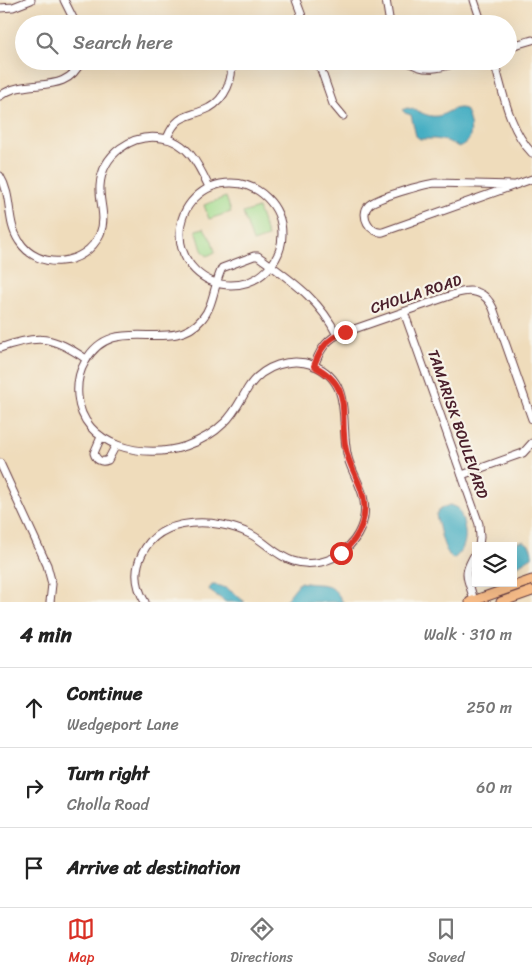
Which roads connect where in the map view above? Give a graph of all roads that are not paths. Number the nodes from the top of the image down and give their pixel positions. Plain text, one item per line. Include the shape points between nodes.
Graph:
1 (31, 0) edge
2 (64, 0) edge
3 (296, 0) edge
4 (386, 0) edge
5 (474, 0) edge
6 (0, 8) edge
7 (72, 15) edge
8 (301, 15) edge
9 (388, 15) edge
10 (479, 15) edge
11 (532, 40) edge
12 (517, 44) edge
13 (76, 70) edge
14 (232, 70) edge
15 (321, 70) edge
16 (497, 70) edge
17 (0, 96) edge
18 (343, 116) dead end
19 (167, 138) junction
20 (532, 153) edge
21 (0, 176) edge
22 (532, 179) edge
23 (513, 185) junction
24 (209, 187) junction
25 (272, 266) junction
26 (215, 283) junction
27 (404, 312) junction
28 (337, 335) junction
29 (0, 348) edge
30 (86, 359) junction
31 (314, 366) junction
32 (532, 419) edge
33 (102, 437) junction
34 (532, 443) edge
35 (116, 445) junction
36 (0, 463) edge
37 (462, 475) junction
38 (478, 542) edge
39 (472, 558) edge
40 (532, 580) edge
41 (532, 591) edge
42 (50, 602) edge
43 (145, 602) edge
44 (473, 602) edge
45 (501, 602) edge

1 - 6 street
2 - 7 street
3 - 8 street
4 - 9 street
5 - 10 street
11 - 12 street
13 - 17 street via 54,84 18,87
14 - 19 street via 222,97 211,106 180,120
15 - 18 street via 333,104
16 - 20 street via 514,127
19 - 21 street via 137,139 122,146 112,156 100,182 104,214 101,232 86,252 63,262 37,258 20,243
19 - 24 street via 194,158
22 - 23 street
23 - 23 street via 384,232 373,230 366,218 372,203 424,184
24 - 25 street via 241,183 257,189 271,201 280,216 283,233 280,250
24 - 26 street via 187,208 181,222 180,238 183,253 191,266
25 - 26 street via 246,283
25 - 26 street via 254,256 222,268
25 - 28 street via 317,303
26 - 30 street via 208,309 202,320 191,328 167,336 118,336 105,342
27 - 28 street, CHOLLA ROAD
27 - 32 street, CHOLLA ROAD via 466,290 484,296 493,308
27 - 37 street, TAMARISK BOULEVARD
28 - 31 street, CHOLLA ROAD via 321,349
29 - 30 street via 25,340 43,339 62,344
30 - 33 street via 78,382 79,402 89,424
31 - 35 street via 286,362 265,370 251,384 225,422 195,443 173,450 150,452
31 - 43 street via 333,381 342,400 346,449 365,507 354,541 330,559 313,564 300,563 284,557 253,535 232,527 200,523 178,526 155,536 141,556 137,580
33 - 35 street
33 - 35 street via 94,450 98,460 108,460
34 - 37 street via 518,456
36 - 42 street via 48,565 52,584
37 - 38 street, TAMARISK BOULEVARD via 480,528
39 - 44 street via 466,573
40 - 44 main road
41 - 45 main road

